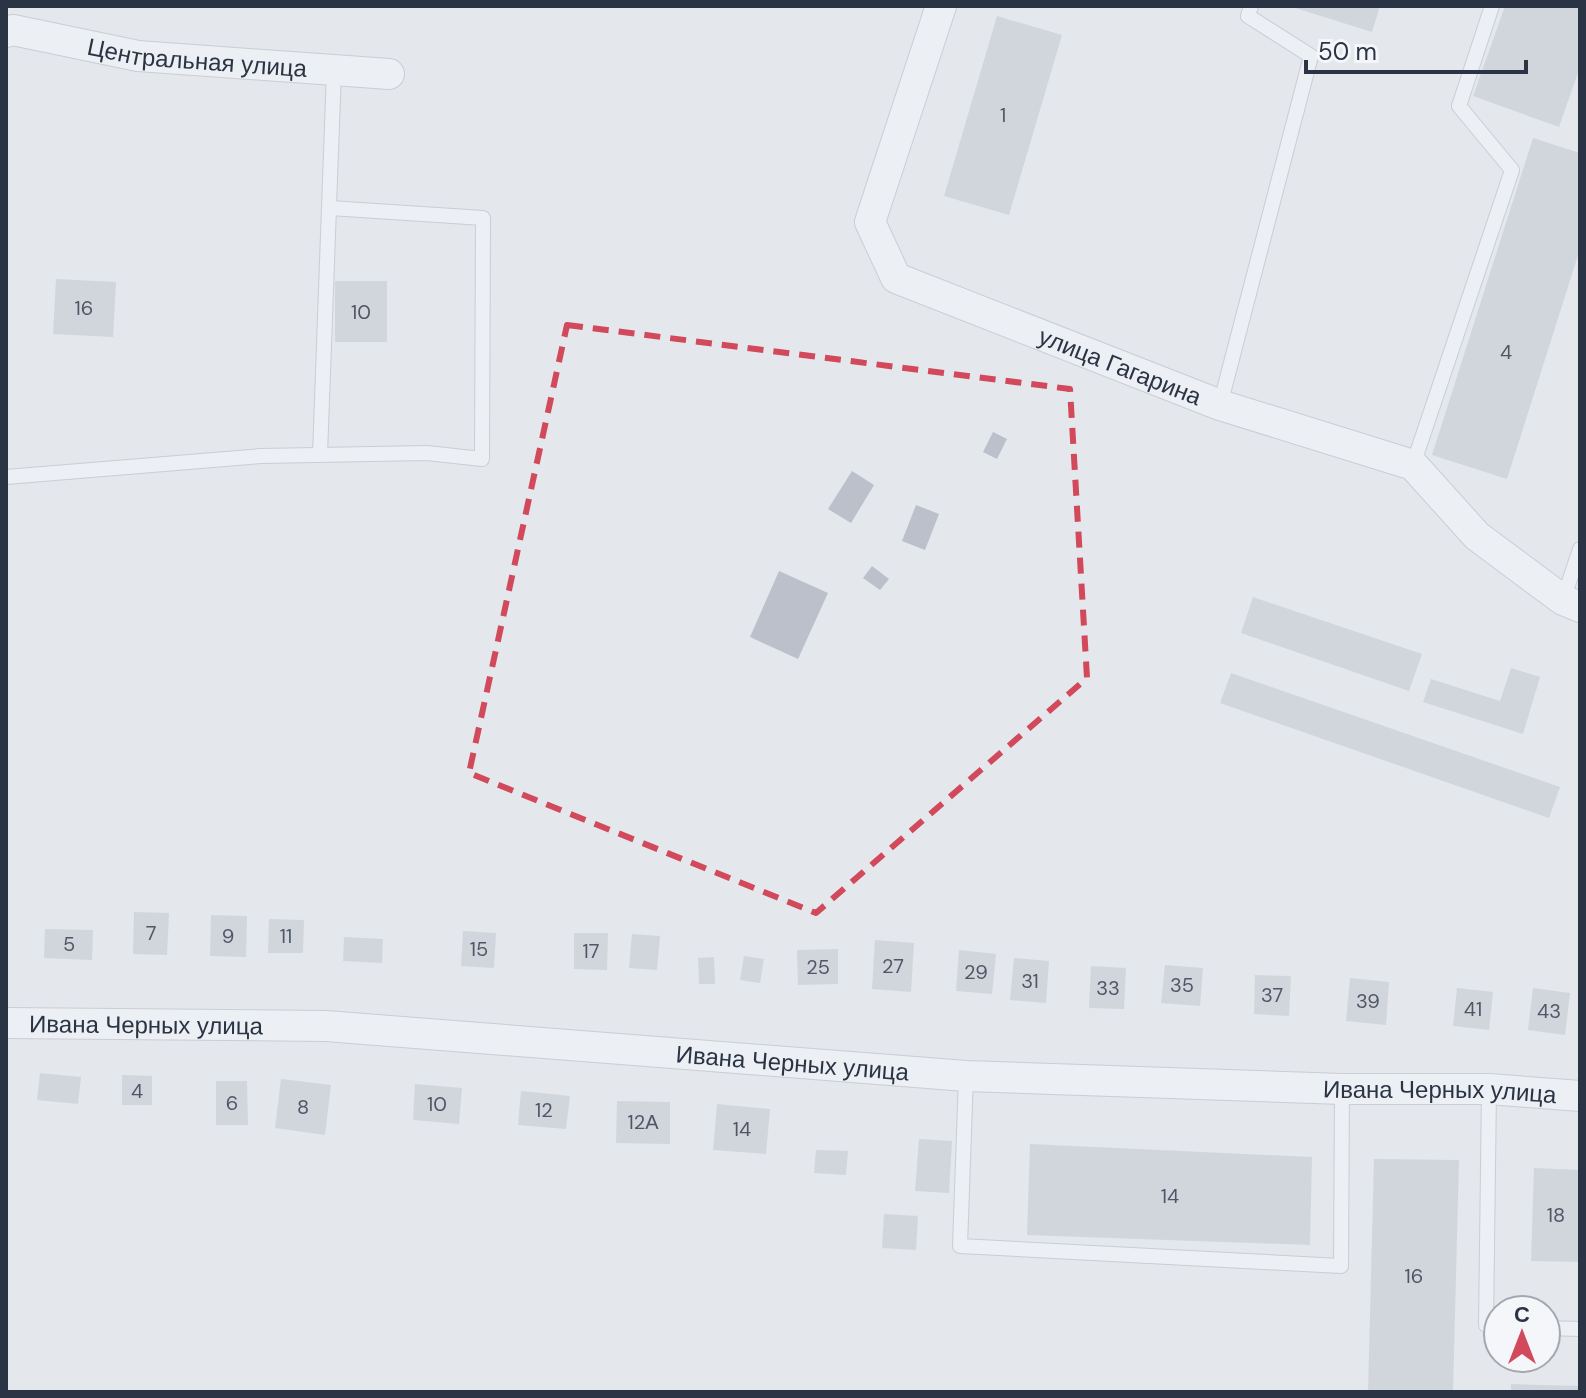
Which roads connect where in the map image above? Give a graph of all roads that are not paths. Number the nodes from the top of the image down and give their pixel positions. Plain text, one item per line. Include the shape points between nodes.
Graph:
1 (941, 6) edge
2 (1251, 6) edge
3 (1492, 6) edge
4 (6, 32) edge
5 (334, 70) junction
6 (389, 74) dead end
7 (330, 208) junction
8 (1220, 405) junction
9 (320, 455) junction
10 (1413, 465) junction
11 (6, 477) edge
12 (1580, 549) edge
13 (1572, 603) edge
14 (6, 1023) edge
15 (966, 1076) junction
16 (1342, 1089) junction
17 (1489, 1089) junction
18 (1580, 1096) edge
19 (1486, 1294) edge

1 - 8 street, улица Гагарина via 870,222 896,278
2 - 8 lane via 1248,16 1311,56
3 - 10 lane via 1459,106 1512,170
4 - 5 street, Центральная улица via 138,56
5 - 6 street, Центральная улица
5 - 7 lane
7 - 9 lane
7 - 9 lane via 483,218 482,459 427,453
8 - 10 street, улица Гагарина
9 - 11 lane
10 - 13 street via 1477,536
12 - 13 lane
14 - 15 street, Ивана Черных улица via 326,1026
15 - 16 street, Ивана Черных улица
15 - 16 lane via 960,1246 1341,1266
16 - 17 street, Ивана Черных улица
17 - 18 street, Ивана Черных улица
17 - 19 lane

